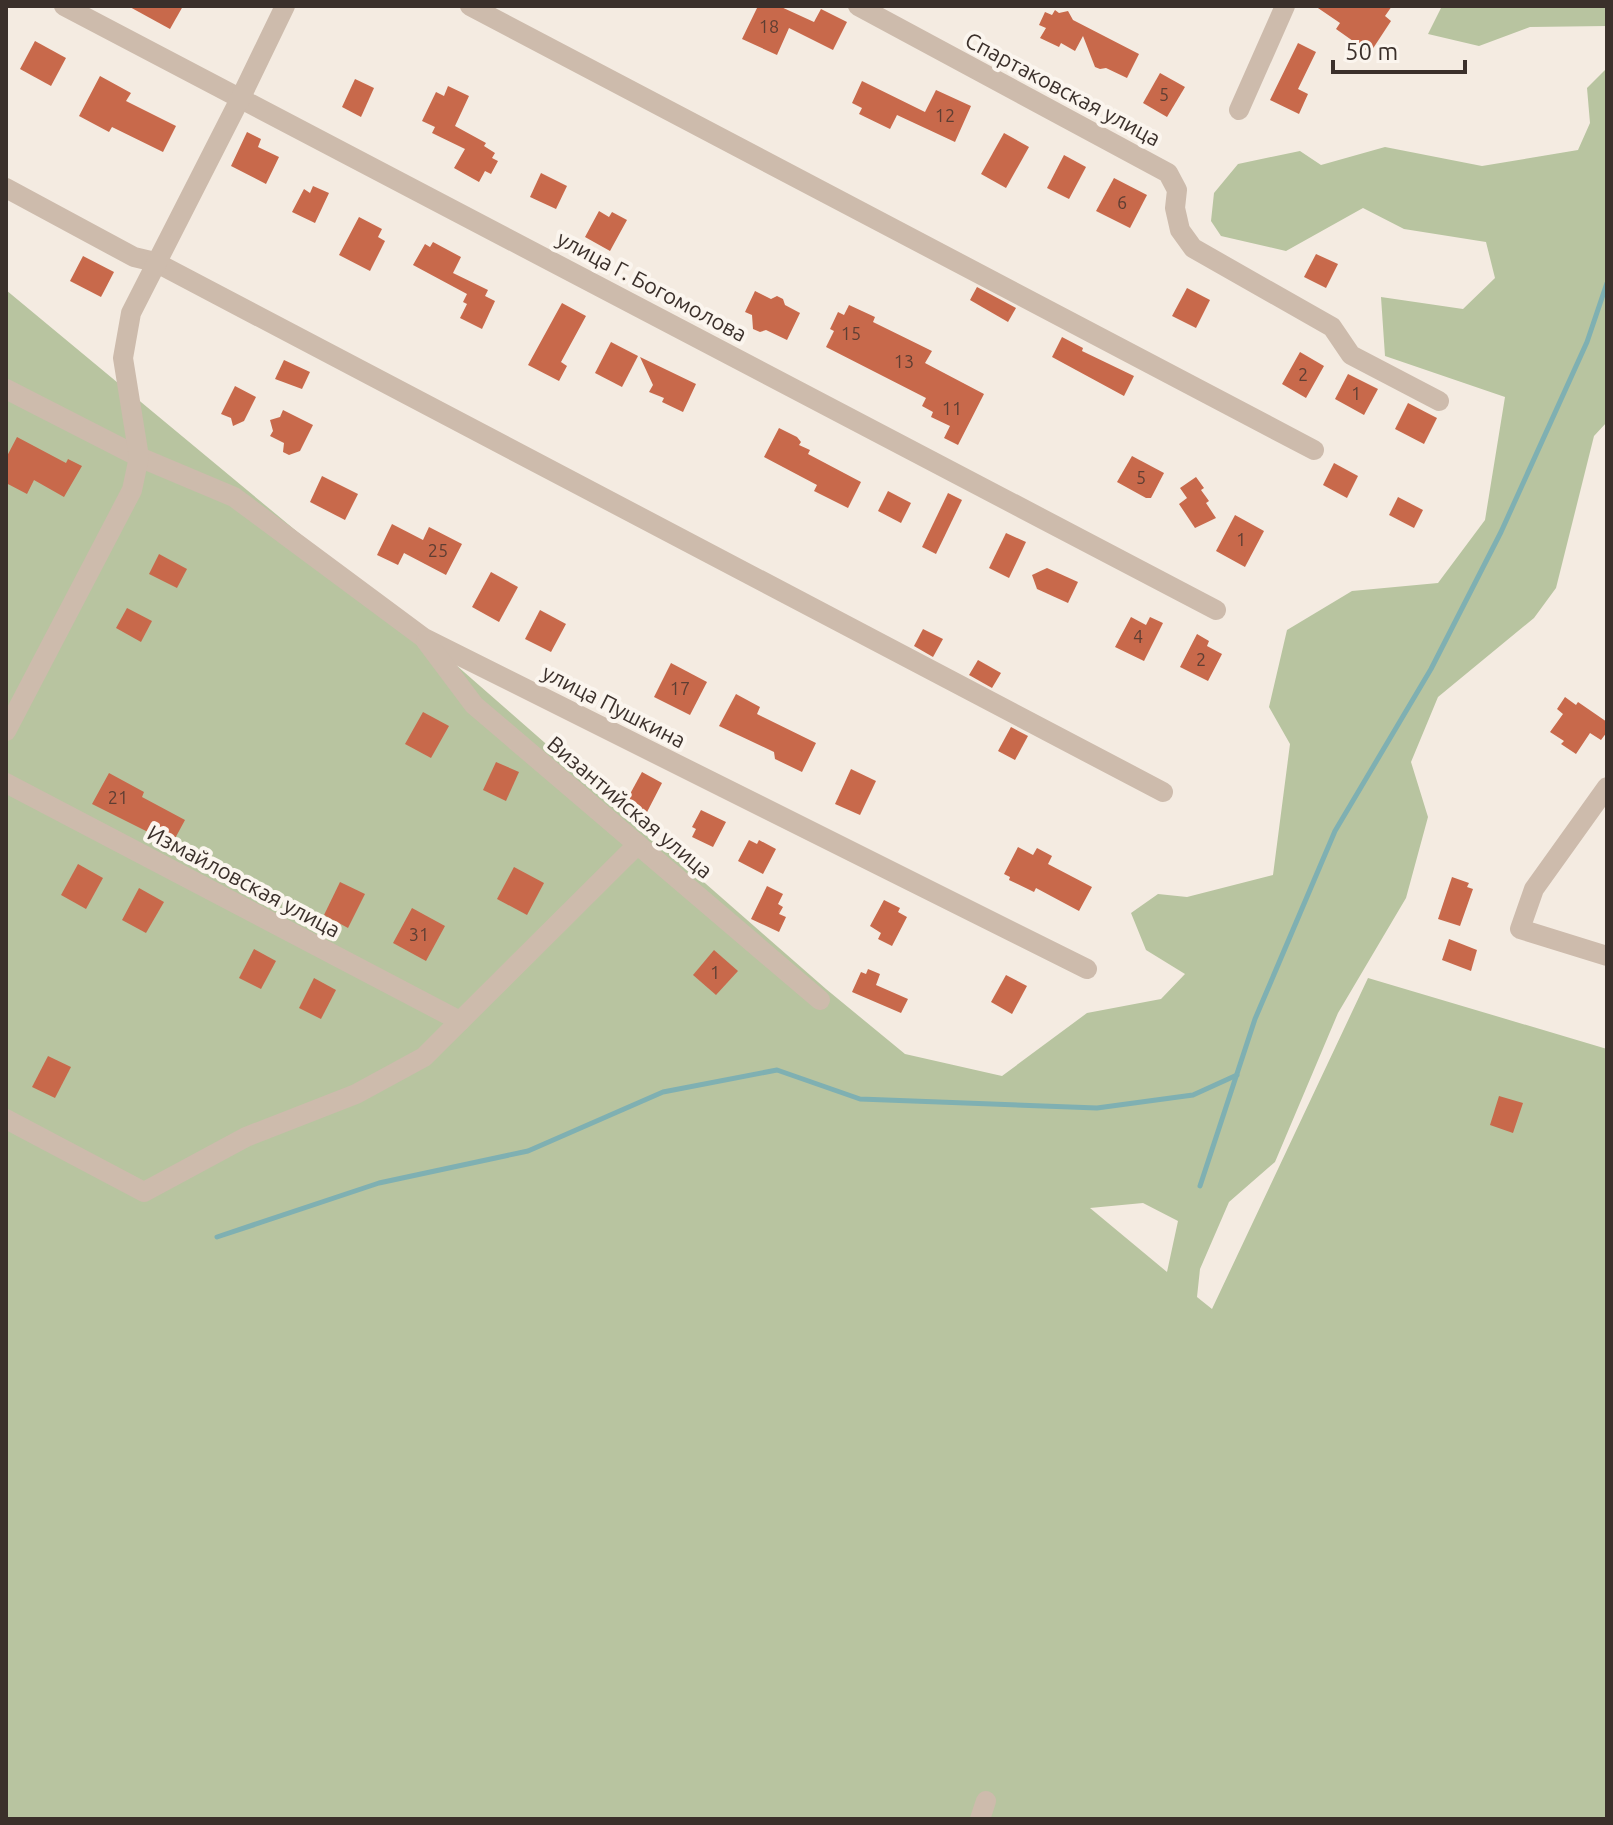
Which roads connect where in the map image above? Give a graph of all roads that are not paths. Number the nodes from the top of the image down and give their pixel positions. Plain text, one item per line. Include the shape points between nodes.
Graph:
1 (64, 6) edge
2 (285, 6) edge
3 (470, 6) edge
4 (858, 6) edge
5 (1285, 6) edge
6 (241, 97) junction
7 (1239, 110) dead end
8 (6, 188) edge
9 (155, 262) junction
10 (6, 389) edge
11 (1439, 401) dead end
12 (1314, 450) dead end
13 (139, 457) junction
14 (1216, 610) dead end
15 (424, 638) junction
16 (6, 731) edge
17 (6, 783) edge
18 (1607, 787) edge
19 (1163, 792) dead end
20 (637, 845) junction
21 (1607, 956) edge
22 (1087, 969) dead end
23 (820, 1000) dead end
24 (460, 1021) junction
25 (6, 1119) edge

1 - 6 street, улица Г. Богомолова
2 - 6 street
3 - 12 street
4 - 11 street, Спартаковская улица via 1168,173 1177,190 1180,230 1193,248 1332,327 1351,355
5 - 7 street
6 - 9 street
6 - 14 street, улица Г. Богомолова
8 - 9 street via 134,257
9 - 13 street via 131,313 123,358
9 - 19 street
10 - 13 street, улица Пушкина
13 - 15 street, улица Пушкина via 234,497
13 - 16 street via 132,490
15 - 20 street, Византийская улица via 474,705
15 - 22 street, улица Пушкина
17 - 24 street, Измайловская улица
18 - 21 street via 1534,889 1520,929
20 - 23 street, Византийская улица
20 - 24 street
24 - 25 street via 424,1057 356,1094 246,1137 144,1192

